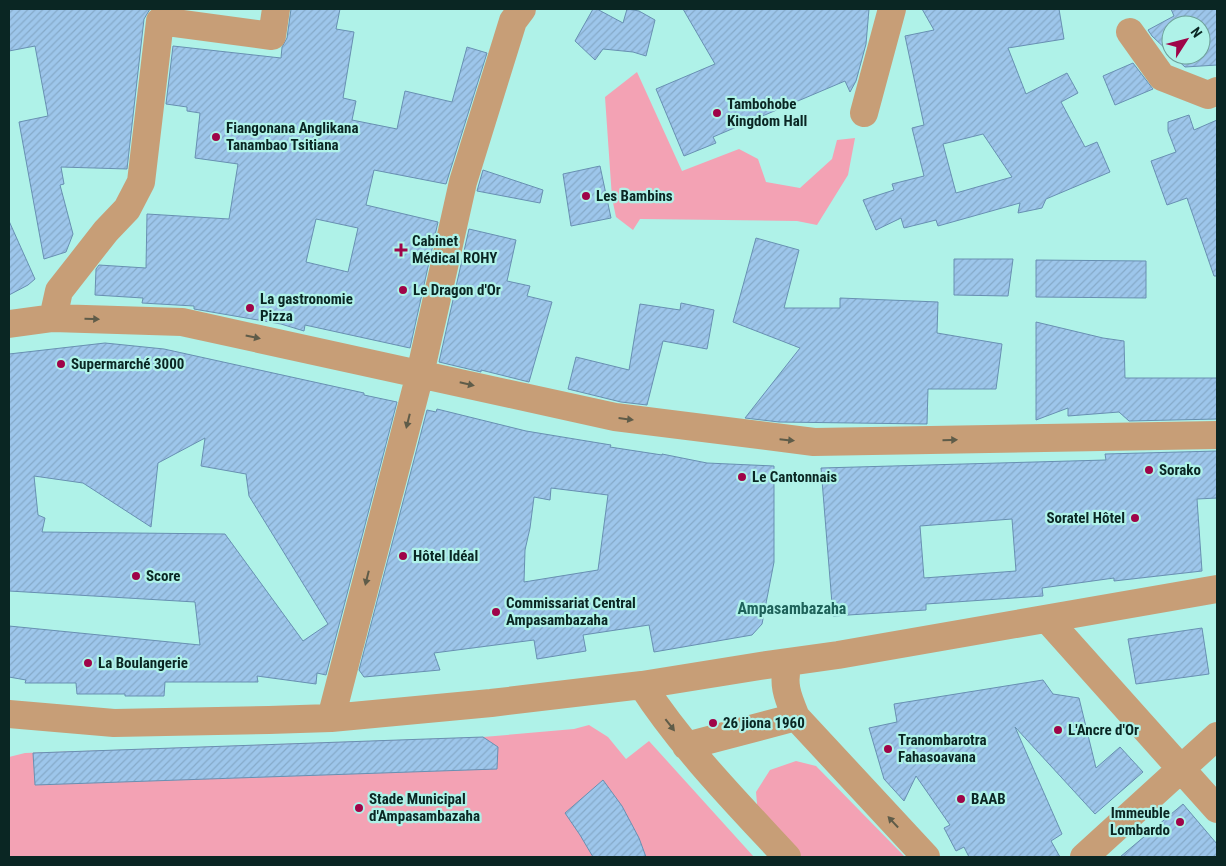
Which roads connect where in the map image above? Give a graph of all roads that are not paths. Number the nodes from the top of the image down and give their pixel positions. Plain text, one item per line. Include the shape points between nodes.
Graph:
1 (276, 9) edge
2 (522, 9) edge
3 (892, 9) edge
4 (1130, 32) dead end
5 (1217, 91) edge
6 (864, 112) dead end
7 (53, 318) junction
8 (9, 324) edge
9 (420, 374) junction
10 (1217, 435) edge
11 (1217, 589) edge
12 (1047, 619) junction
13 (789, 662) junction
14 (642, 685) junction
15 (9, 714) edge
16 (796, 717) junction
17 (331, 718) junction
18 (1217, 736) edge
19 (686, 746) junction
20 (1180, 769) junction
21 (1217, 809) edge
22 (787, 857) edge
23 (926, 857) edge
24 (1084, 857) edge

1 - 7 street via 272,36 160,21 141,182 127,209 59,291
2 - 9 street via 513,21 463,182
3 - 6 street
4 - 5 street via 1162,77 1208,95
7 - 8 street
7 -> 9 street via 182,322
9 -> 10 street via 615,417 814,442
9 -> 17 street
11 - 12 street
12 - 13 street
12 - 20 street
13 - 14 street
13 - 16 street via 785,673 786,688
14 - 17 street via 491,704
14 -> 19 street
15 - 17 street via 114,723
16 - 19 street
23 -> 16 street
18 - 20 street
19 - 22 street
20 - 21 street
20 - 24 street

